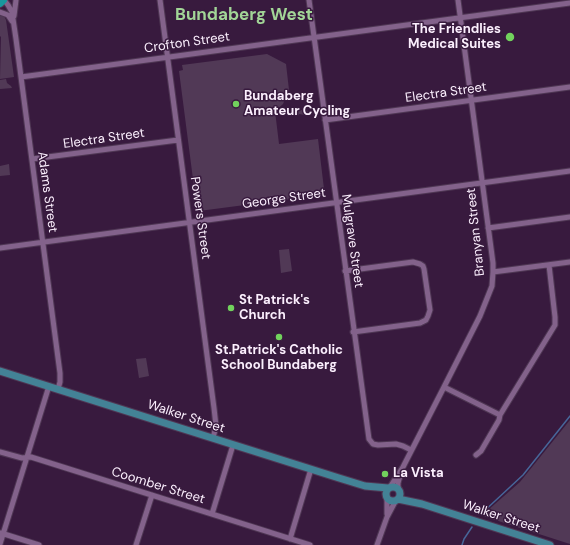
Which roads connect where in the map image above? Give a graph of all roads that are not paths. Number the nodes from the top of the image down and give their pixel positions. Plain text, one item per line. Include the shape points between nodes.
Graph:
1 (4, 0) edge
2 (16, 0) edge
3 (160, 0) edge
4 (309, 0) edge
5 (458, 0) edge
6 (0, 3) edge
7 (570, 3) edge
8 (0, 12) edge
9 (460, 18) junction
10 (14, 23) junction
11 (314, 37) junction
12 (168, 57) junction
13 (21, 77) junction
14 (570, 87) edge
15 (471, 100) junction
16 (325, 120) junction
17 (178, 140) junction
18 (32, 159) junction
19 (570, 171) edge
20 (482, 183) junction
21 (336, 203) junction
22 (570, 216) edge
23 (189, 223) junction
24 (488, 228) junction
25 (43, 242) junction
26 (0, 248) edge
27 (570, 262) edge
28 (548, 265) junction
29 (345, 271) junction
30 (493, 272) junction
31 (353, 332) junction
32 (0, 371) edge
33 (49, 386) junction
34 (444, 387) junction
35 (58, 389) junction
36 (500, 415) junction
37 (213, 438) junction
38 (233, 445) junction
39 (411, 450) junction
40 (0, 452) edge
41 (476, 455) dead end
42 (27, 458) junction
43 (403, 467) junction
44 (311, 470) junction
45 (365, 486) junction
46 (389, 488) junction
47 (399, 490) junction
48 (152, 496) junction
49 (387, 498) junction
50 (397, 500) junction
51 (422, 504) junction
52 (212, 514) junction
53 (387, 517) junction
54 (2, 533) edge
55 (291, 541) edge
56 (0, 544) edge
57 (39, 545) edge
58 (136, 545) edge
59 (310, 545) edge
60 (377, 545) edge
61 (550, 545) edge

1 - 6 highway
1 - 10 street, Adams Street via 12,12
2 - 10 street
3 - 12 street, Powers Street
4 - 11 street, Mulgrave Street
5 - 9 street, Branyan Street
7 - 9 street, Crofton Street
8 - 10 street via 8,15
9 - 11 street, Crofton Street
9 - 15 street, Branyan Street
10 - 13 street, Adams Street
11 - 12 street, Crofton Street
11 - 16 street, Mulgrave Street
12 - 13 street, Crofton Street
12 - 17 street, Powers Street
13 - 18 street, Adams Street
14 - 15 street, Electra Street
15 - 16 street, Electra Street
15 - 20 street, Branyan Street
16 - 21 street, Mulgrave Street
17 - 18 street, Electra Street
17 - 23 street, Powers Street
18 - 25 street, Adams Street
19 - 20 street, George Street
20 - 21 street, George Street
20 - 24 street, Branyan Street
21 - 23 street, George Street
21 - 29 street, Mulgrave Street
22 - 24 street
23 - 25 street, George Street
23 - 37 street, Powers Street via 214,408 216,426
24 - 30 street, Branyan Street
25 - 26 street, George Street
25 - 35 street, Adams Street via 60,373
27 - 28 street
28 - 30 street
28 - 36 street via 555,325
29 - 31 street, Mulgrave Street
29 - 31 street via 413,262 420,264 424,270 430,312 420,323
30 - 34 street, Branyan Street via 492,286 485,306
31 - 39 street, Mulgrave Street via 368,439 373,444 396,444
32 - 33 main road, Walker Street
33 - 35 main road, Walker Street
33 - 42 street
34 - 36 street
34 - 39 street, Branyan Street
35 - 37 main road, Walker Street
36 - 41 street via 481,451
37 - 38 main road, Walker Street
38 - 44 main road, Walker Street
38 - 52 street
39 - 43 street, Branyan Street
40 - 42 street, Coomber Street
42 - 48 street, Coomber Street via 31,457
42 - 54 street
43 - 46 street, Branyan Street
43 - 47 street, Branyan Street via 398,483
44 - 45 main road, Walker Street
44 - 55 street
45 - 46 main road, Walker Street
45 - 49 main road, Walker Street
46 - 47 main road via 394,486
46 - 49 main road via 386,492
47 - 50 main road
47 - 51 main road, Walker Street
48 - 52 street, Coomber Street
48 - 58 street
49 - 50 main road
49 - 53 street
50 - 51 main road, Walker Street
50 - 53 street
51 - 61 main road, Walker Street
52 - 55 street, Coomber Street
53 - 60 street
54 - 56 street
54 - 57 street
55 - 59 street, Coomber Street

